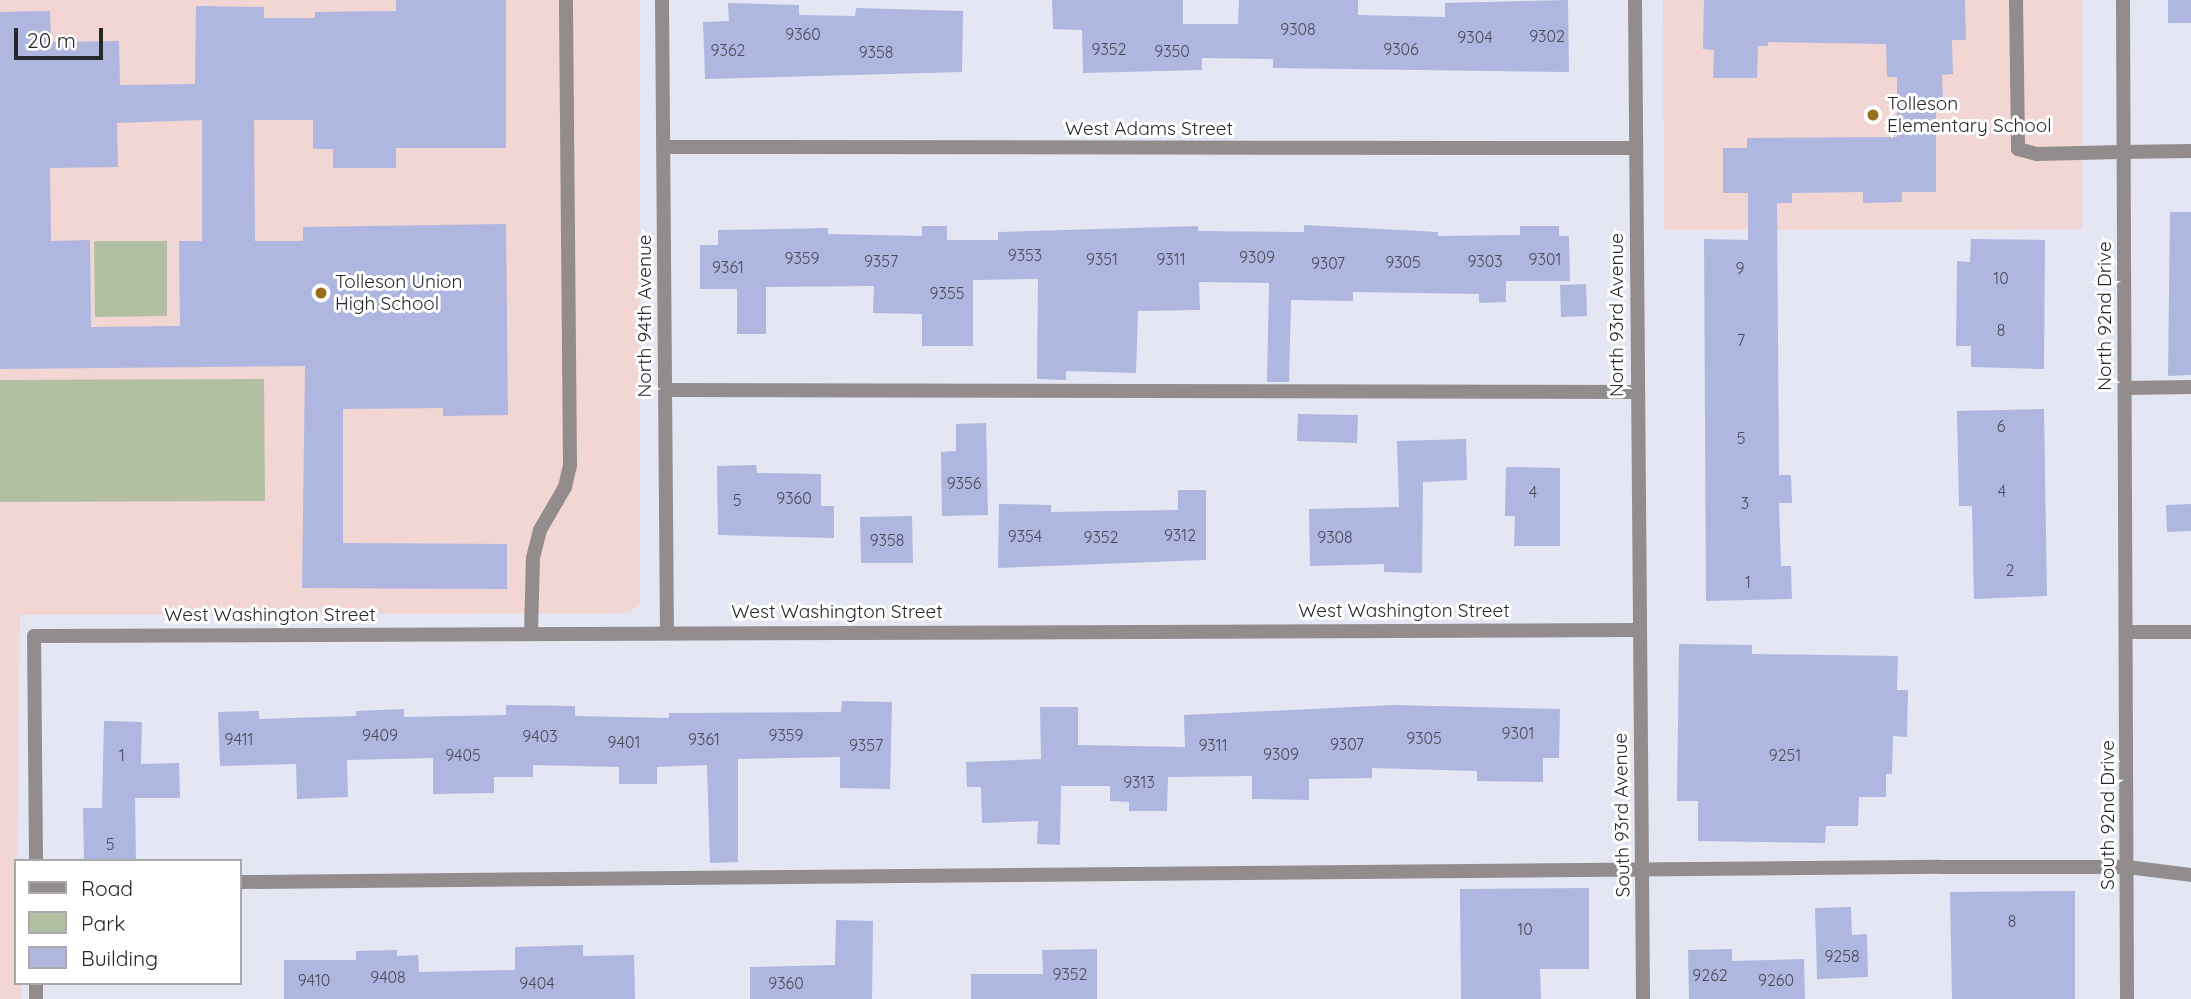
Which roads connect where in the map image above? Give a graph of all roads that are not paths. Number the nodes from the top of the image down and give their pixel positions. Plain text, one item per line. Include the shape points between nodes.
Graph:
1 (566, 0) edge
2 (662, 0) edge
3 (1635, 0) edge
4 (2017, 0) edge
5 (2123, 0) edge
6 (663, 148) junction
7 (1635, 148) junction
8 (2191, 151) edge
9 (2121, 152) junction
10 (2191, 387) edge
11 (2124, 388) junction
12 (665, 390) junction
13 (1637, 392) junction
14 (1640, 630) junction
15 (667, 631) junction
16 (2126, 632) junction
17 (2191, 632) edge
18 (531, 633) junction
19 (36, 859) edge
20 (2127, 867) junction
21 (1642, 873) junction
22 (2191, 874) edge
23 (242, 882) edge
24 (1643, 999) edge
25 (2127, 999) edge

1 - 18 street via 570,465 565,487 540,530 533,558
2 - 6 street, North 94th Avenue
3 - 7 street, North 93rd Avenue
4 - 9 street via 2018,149 2037,154
5 - 9 street, North 92nd Drive
6 - 7 street, West Adams Street
6 - 12 street, North 94th Avenue
7 - 13 street, North 93rd Avenue
8 - 9 street
9 - 11 street, North 92nd Drive
10 - 11 street
11 - 16 street, North 92nd Drive
12 - 13 street
12 - 15 street, North 94th Avenue
13 - 14 street, North 93rd Avenue
14 - 15 street, West Washington Street
14 - 21 street, South 93rd Avenue
15 - 18 street, West Washington Street
16 - 17 street
16 - 20 street, South 92nd Drive
18 - 19 street, West Washington Street via 34,636
20 - 21 street via 1682,868
20 - 22 street
20 - 25 street, South 92nd Drive
21 - 23 street
21 - 24 street, South 93rd Avenue

